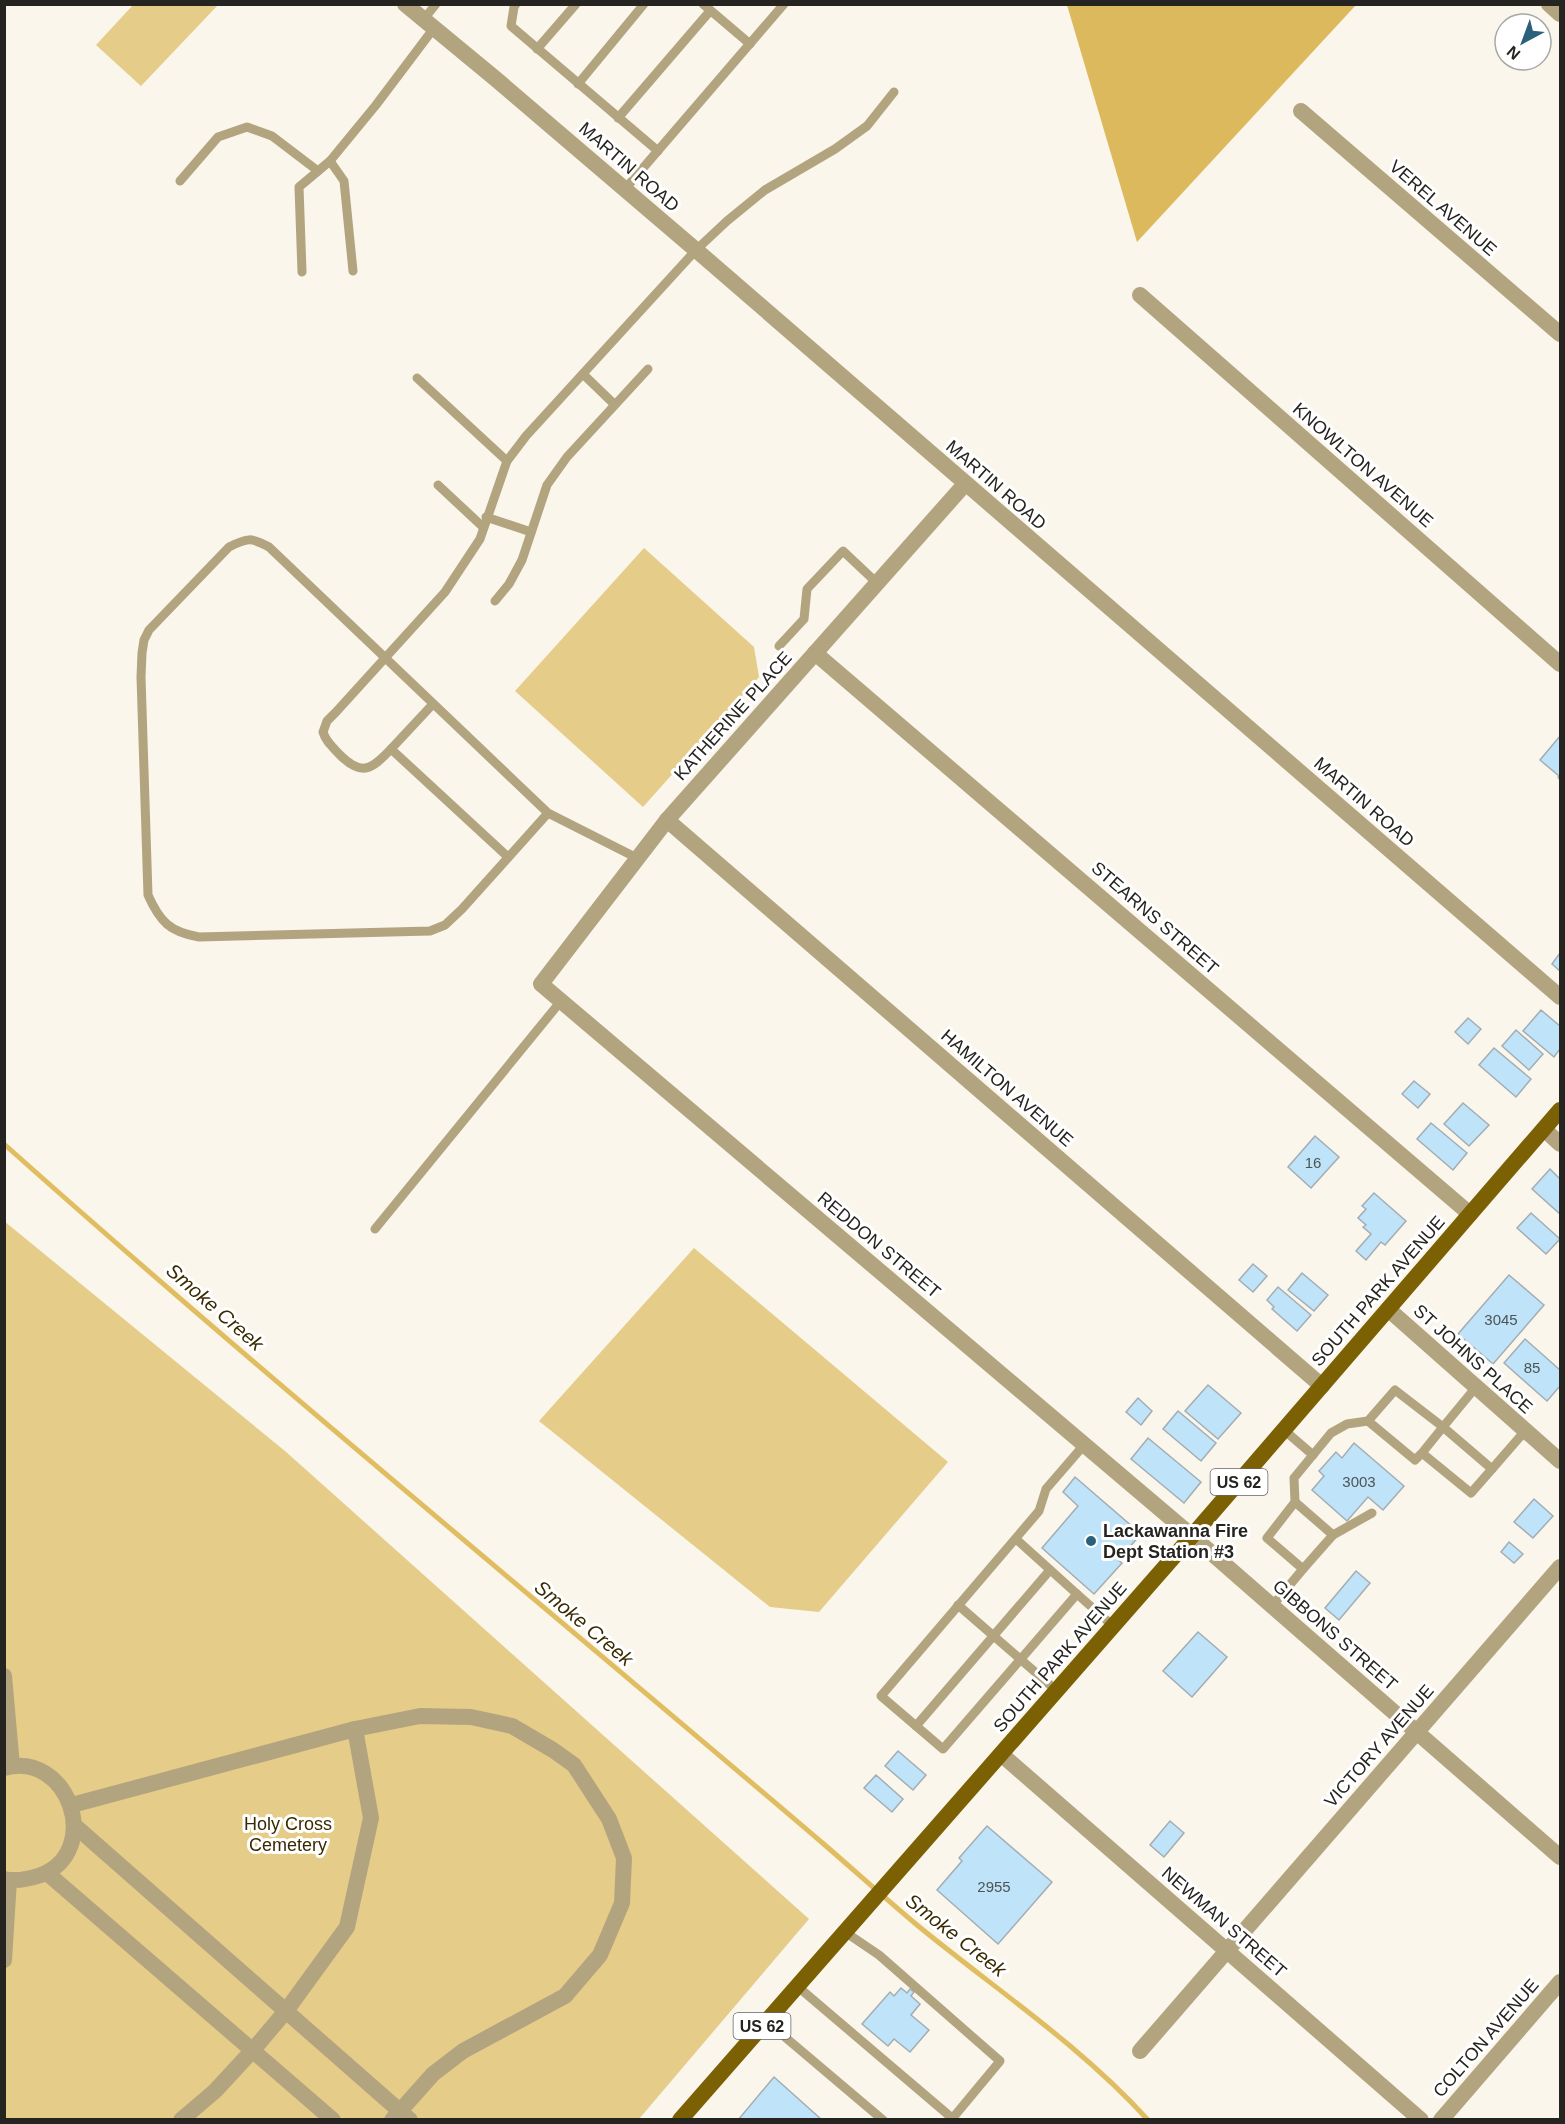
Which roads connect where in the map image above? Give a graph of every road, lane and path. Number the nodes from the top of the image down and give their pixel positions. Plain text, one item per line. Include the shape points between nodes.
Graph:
1 (405, 4) edge
2 (436, 4) edge
3 (516, 4) edge
4 (576, 4) edge
5 (644, 4) edge
6 (784, 4) edge
7 (1549, 4) edge
8 (706, 8) edge
9 (1560, 14) edge
10 (429, 24) junction
11 (750, 44) junction
12 (537, 49) junction
13 (578, 84) junction
14 (894, 92) dead end
15 (1301, 111) dead end
16 (618, 118) junction
17 (658, 151) junction
18 (330, 161) junction
19 (318, 171) junction
20 (180, 182) dead end
21 (625, 189) junction
22 (696, 250) junction
23 (353, 271) dead end
24 (302, 272) dead end
25 (1140, 295) dead end
26 (1560, 334) edge
27 (648, 369) dead end
28 (583, 374) junction
29 (417, 378) dead end
30 (614, 404) junction
31 (507, 460) junction
32 (965, 484) junction
33 (438, 485) dead end
34 (485, 522) junction
35 (531, 532) junction
36 (877, 583) junction
37 (495, 600) dead end
38 (779, 646) dead end
39 (815, 652) junction
40 (385, 658) junction
41 (1560, 664) edge
42 (434, 704) junction
43 (391, 749) junction
44 (548, 813) junction
45 (667, 820) junction
46 (508, 857) junction
47 (637, 858) junction
48 (541, 984) joint
49 (1560, 997) edge
50 (561, 1001) junction
51 (1560, 1110) edge
52 (1544, 1129) junction
53 (1560, 1144) edge
54 (1470, 1214) junction
55 (375, 1229) dead end
56 (1388, 1309) junction
57 (1322, 1386) junction
58 (1476, 1387) junction
59 (1368, 1421) junction
60 (1443, 1427) junction
61 (1284, 1430) junction
62 (1525, 1431) junction
63 (1084, 1445) junction
64 (1422, 1453) junction
65 (1313, 1455) junction
66 (1560, 1461) edge
67 (1492, 1469) junction
68 (1295, 1502) junction
69 (1372, 1513) dead end
70 (1333, 1535) junction
71 (1192, 1536) junction
72 (1016, 1539) junction
73 (1560, 1567) edge
74 (1303, 1569) junction
75 (1050, 1570) junction
76 (1077, 1594) junction
77 (958, 1605) junction
78 (1272, 1606) junction
79 (1113, 1626) junction
80 (993, 1636) junction
81 (1021, 1660) junction
82 (4, 1676) edge
83 (1057, 1691) junction
84 (916, 1726) junction
85 (355, 1730) junction
86 (1417, 1732) junction
87 (1001, 1754) junction
88 (8, 1767) edge
89 (72, 1805) junction
90 (75, 1825) junction
91 (1560, 1857) edge
92 (47, 1873) junction
93 (7, 1879) edge
94 (844, 1932) junction
95 (1227, 1951) junction
96 (4, 1960) edge
97 (1560, 1982) edge
98 (797, 1986) junction
99 (286, 2011) junction
100 (766, 2021) junction
101 (253, 2050) junction
102 (1140, 2051) dead end
103 (400, 2116) edge
104 (952, 2119) edge
105 (181, 2120) edge
106 (333, 2120) edge
107 (680, 2120) edge
108 (883, 2120) edge
109 (1421, 2120) edge
110 (1441, 2120) edge

1 - 10 street, MARTIN ROAD
2 - 10 lane
3 - 12 lane via 511,26
4 - 12 lane
5 - 13 lane
6 - 11 lane
7 - 9 street
8 - 11 lane
8 - 16 lane
10 - 18 lane
10 - 21 street, MARTIN ROAD
11 - 17 lane
12 - 13 lane
13 - 16 lane
14 - 22 lane via 867,126 765,190
15 - 26 street, VEREL AVENUE
16 - 17 lane
17 - 21 lane
18 - 19 lane
18 - 23 lane via 344,181
19 - 20 lane via 272,136 247,127 218,137
19 - 24 lane via 299,187
21 - 22 street, MARTIN ROAD
22 - 28 lane
22 - 32 street, MARTIN ROAD
25 - 41 street, KNOWLTON AVENUE
27 - 30 lane
28 - 30 lane
28 - 31 lane
29 - 31 lane
30 - 35 lane via 547,485
31 - 34 lane
32 - 36 street, KATHERINE PLACE
32 - 49 street, MARTIN ROAD
33 - 34 lane
34 - 35 lane
34 - 40 lane via 480,539 445,592
35 - 37 lane via 522,560
36 - 38 lane via 843,551 807,589 804,619
36 - 39 street, KATHERINE PLACE
39 - 45 street, KATHERINE PLACE
39 - 54 street, STEARNS STREET
40 - 42 lane
40 - 43 lane via 327,721 323,732 326,740 356,768 366,770 376,765
40 - 46 lane via 269,547 254,539 244,539 229,547 150,630 141,653 141,677 147,896 154,910 180,934 199,937 430,932 445,925 462,909
42 - 43 lane
42 - 44 lane
43 - 46 lane
44 - 46 lane
44 - 47 lane
45 - 47 street, KATHERINE PLACE
45 - 57 street, HAMILTON AVENUE
47 - 48 street, KATHERINE PLACE
48 - 50 street, REDDON STREET
50 - 55 lane
50 - 63 street, REDDON STREET
51 - 52 main road, SOUTH PARK AVENUE / US 62
52 - 53 street
52 - 54 main road, SOUTH PARK AVENUE / US 62
54 - 56 main road, SOUTH PARK AVENUE / US 62
56 - 57 main road, SOUTH PARK AVENUE / US 62
56 - 58 street, ST JOHNS PLACE
57 - 61 main road, SOUTH PARK AVENUE / US 62
58 - 60 lane
58 - 62 street, ST JOHNS PLACE
59 - 60 lane via 1395,1390
59 - 64 lane via 1415,1460
59 - 65 lane via 1347,1424 1331,1433
60 - 64 lane
60 - 67 lane
61 - 65 lane
61 - 71 main road, SOUTH PARK AVENUE / US 62
62 - 66 street, ST JOHNS PLACE
62 - 67 lane
63 - 71 street, REDDON STREET
63 - 72 lane via 1046,1489 1039,1511
64 - 67 lane via 1471,1493
65 - 68 lane via 1294,1478
68 - 70 lane
68 - 74 lane via 1267,1538
69 - 70 lane
70 - 74 lane
71 - 78 street, GIBBONS STREET
71 - 79 main road, SOUTH PARK AVENUE / US 62
72 - 75 lane
72 - 77 lane
73 - 86 street, VICTORY AVENUE
74 - 78 lane
75 - 76 lane
75 - 80 lane
76 - 79 lane
76 - 81 lane
77 - 80 lane
77 - 84 lane via 881,1696
78 - 86 street, GIBBONS STREET
79 - 83 main road, SOUTH PARK AVENUE / US 62
80 - 81 lane
80 - 84 lane
81 - 83 lane
81 - 84 lane via 943,1749
82 - 88 street
83 - 87 main road, SOUTH PARK AVENUE / US 62
85 - 89 street
85 - 99 street via 371,1818 347,1927
85 - 103 street via 420,1716 471,1717 512,1726 574,1765 609,1819 624,1858 618,1913 600,1955 566,1996 463,2051 433,2074
86 - 91 street, GIBBONS STREET
86 - 95 street, VICTORY AVENUE
87 - 94 main road, SOUTH PARK AVENUE / US 62
87 - 95 street, NEWMAN STREET
88 - 89 street via 35,1769 52,1778
89 - 90 street
90 - 92 street via 71,1844
90 - 99 street
92 - 93 street via 29,1880
92 - 101 street
93 - 96 street
94 - 98 main road, SOUTH PARK AVENUE / US 62
94 - 104 lane via 879,1955 1000,2061
95 - 102 street, VICTORY AVENUE
95 - 109 street, NEWMAN STREET
97 - 110 street, COLTON AVENUE
98 - 100 main road, SOUTH PARK AVENUE / US 62
98 - 104 lane
99 - 101 street
99 - 103 street
100 - 107 main road, SOUTH PARK AVENUE / US 62
100 - 108 lane
101 - 105 street
101 - 106 street

